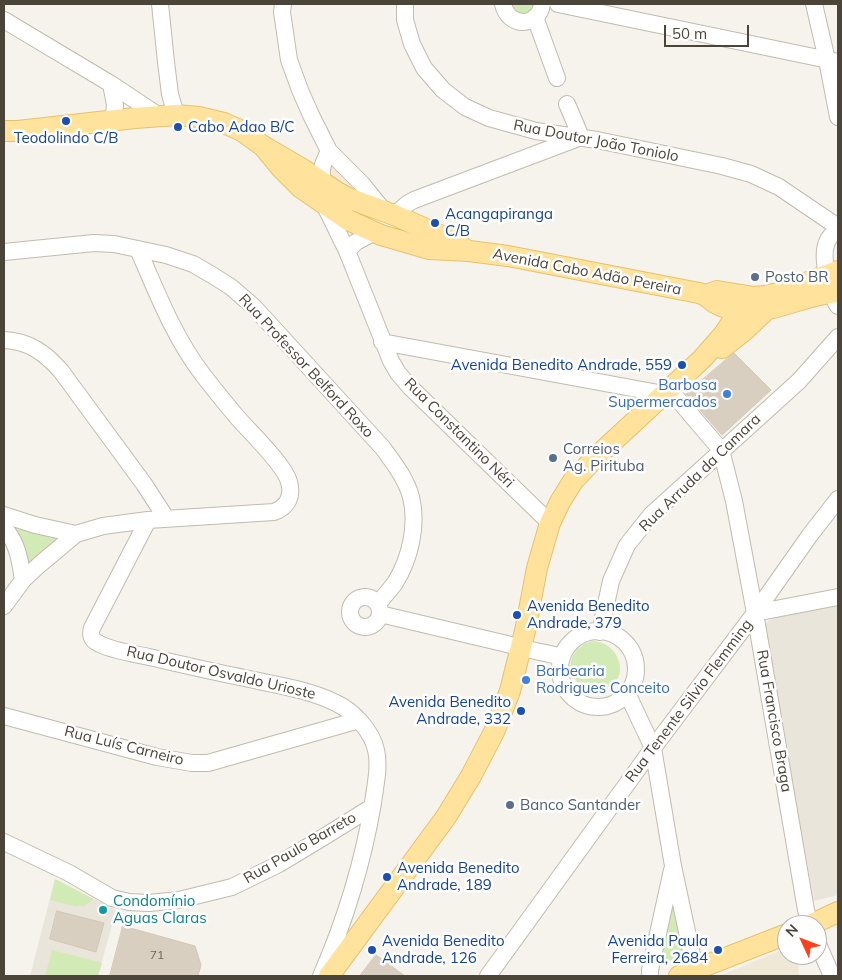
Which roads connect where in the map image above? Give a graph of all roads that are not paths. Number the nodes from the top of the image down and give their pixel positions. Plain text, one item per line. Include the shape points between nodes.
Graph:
1 (160, 4) edge
2 (283, 4) edge
3 (405, 4) edge
4 (503, 4) edge
5 (558, 4) edge
6 (814, 4) edge
7 (539, 11) edge
8 (4, 20) edge
9 (833, 61) edge
10 (557, 78) dead end
11 (111, 84) junction
12 (567, 104) dead end
13 (167, 116) junction
14 (838, 117) edge
15 (113, 121) junction
16 (9, 133) edge
17 (580, 137) junction
18 (263, 146) junction
19 (329, 151) junction
20 (323, 184) junction
21 (324, 204) junction
22 (389, 212) junction
23 (838, 227) edge
24 (373, 233) junction
25 (138, 249) junction
26 (347, 251) junction
27 (468, 251) junction
28 (4, 252) edge
29 (835, 287) edge
30 (706, 295) junction
31 (760, 304) junction
32 (738, 311) junction
33 (838, 337) edge
34 (4, 340) edge
35 (382, 342) junction
36 (702, 359) junction
37 (666, 391) junction
38 (721, 450) junction
39 (838, 499) edge
40 (4, 516) edge
41 (166, 518) junction
42 (148, 520) junction
43 (550, 524) junction
44 (4, 528) edge
45 (76, 534) junction
46 (23, 580) junction
47 (838, 597) edge
48 (4, 606) edge
49 (756, 613) junction
50 (600, 632) junction
51 (521, 648) junction
52 (562, 657) junction
53 (628, 693) junction
54 (4, 716) edge
55 (359, 720) junction
56 (654, 748) junction
57 (372, 807) junction
58 (4, 842) edge
59 (673, 866) junction
60 (807, 915) edge
61 (777, 938) edge
62 (688, 973) edge
63 (321, 976) edge
64 (329, 976) edge
65 (488, 976) edge
66 (650, 976) edge

1 - 13 street via 170,94
2 - 19 street via 289,60
3 - 17 street, Rua Doutor João Toniolo via 405,20 412,44 424,68 465,108 536,131
4 - 7 street via 505,12 516,21 529,21
5 - 9 street
6 - 9 street
7 - 10 street
8 - 11 street
9 - 14 street
11 - 13 street
11 - 15 street via 115,105
12 - 17 street
13 - 15 main road, Avenida Cabo Adão Pereira
13 - 18 main road, Avenida Cabo Adão Pereira via 199,117 224,123
15 - 16 main road, Avenida Cabo Adão Pereira
17 - 22 street
17 - 23 street, Rua Doutor João Toniolo via 751,174 779,187
18 - 20 main road, Avenida Cabo Adão Pereira
18 - 21 main road, Avenida Cabo Adão Pereira via 301,188
19 - 20 street via 321,168
19 - 22 street
20 - 21 main road
20 - 22 main road, Avenida Cabo Adão Pereira via 361,204
21 - 24 main road, Avenida Cabo Adão Pereira
21 - 26 street, Rua Constantino Néri
22 - 24 main road via 386,226
22 - 27 main road, Avenida Cabo Adão Pereira
23 - 29 street via 825,249
24 - 26 street
24 - 27 main road, Avenida Cabo Adão Pereira via 429,249
25 - 28 street, Rua Professor Belford Roxo via 94,243
25 - 41 street via 175,332 202,373 284,471 290,489 286,504 274,512
25 - 51 street, Rua Professor Belford Roxo via 193,264 254,307 382,447 400,472 411,497 414,520 411,541 403,566 379,609
26 - 35 street, Rua Constantino Néri
27 - 30 main road, Avenida Cabo Adão Pereira
29 - 31 main road via 812,297
30 - 31 main road, Avenida Cabo Adão Pereira via 717,291
30 - 32 main road, Avenida Cabo Adão Pereira via 719,305
31 - 32 main road, Avenida Cabo Adão Pereira
31 - 36 main road via 745,330
32 - 36 main road via 724,334
33 - 38 street, Rua Arruda da Camara via 798,380
34 - 41 street via 23,343 49,357
35 - 37 street
35 - 43 street, Rua Constantino Néri via 390,361 410,387
36 - 37 main road
37 - 38 street, Rua Francisco Braga
37 - 43 main road via 573,481
38 - 49 street, Rua Francisco Braga
38 - 50 street, Rua Arruda da Camara via 651,515 628,545 611,581
39 - 49 street, Rua Tenente Silvio Flemming
40 - 45 street
41 - 42 street
42 - 45 street via 103,526
42 - 55 street, Rua Doutor Osvaldo Urioste via 92,628 92,638 96,643 324,697
43 - 51 main road via 537,568
44 - 46 street via 14,540
45 - 46 street
46 - 48 street
47 - 49 street
49 - 56 street, Rua Tenente Silvio Flemming
49 - 60 street, Rua Francisco Braga
50 - 52 street via 577,638
50 - 53 street via 620,639 633,654 636,674
51 - 52 street
51 - 64 main road via 498,724 471,776 446,817
52 - 53 street via 562,683 580,703 605,707
53 - 56 street
54 - 55 street, Rua Luís Carneiro via 157,757 192,763 208,763
55 - 57 street, Rua Doutor Osvaldo Urioste via 377,751 378,772
56 - 59 street
56 - 65 street, Rua Tenente Silvio Flemming
57 - 58 street, Rua Paulo Barreto via 279,864 232,887 179,900 149,903 114,898
57 - 63 street, Rua Doutor Osvaldo Urioste via 354,888
59 - 62 street via 692,955
59 - 66 street
61 - 62 main road

